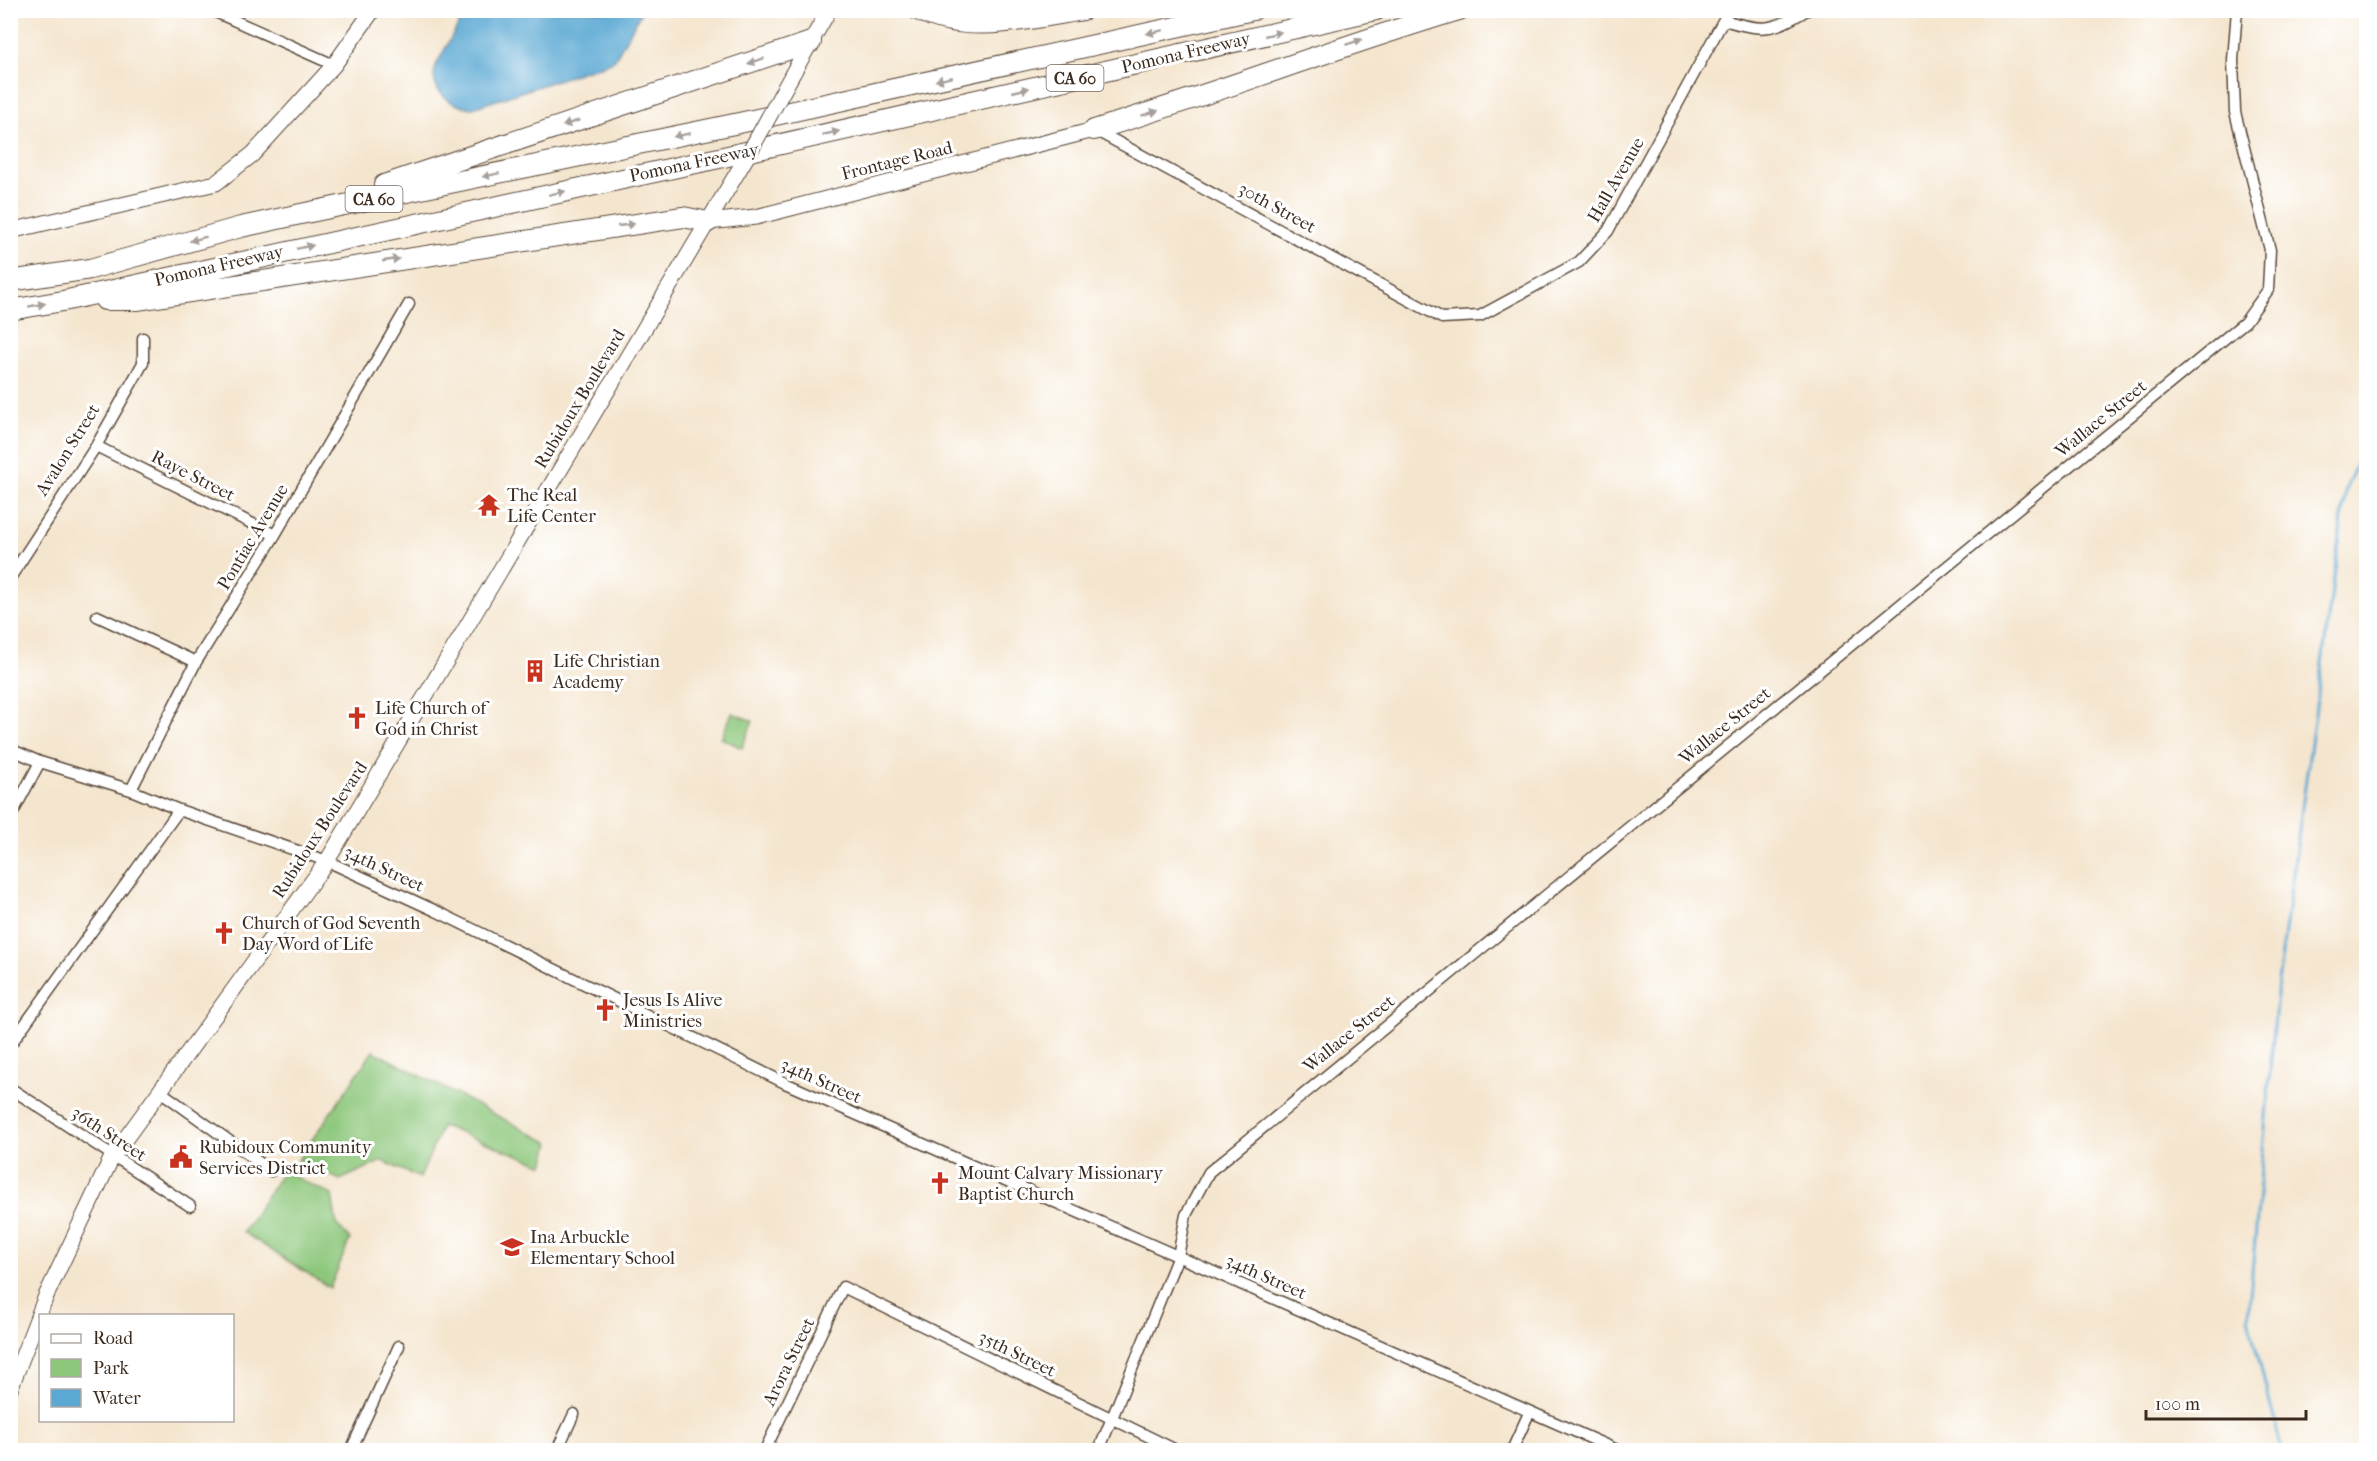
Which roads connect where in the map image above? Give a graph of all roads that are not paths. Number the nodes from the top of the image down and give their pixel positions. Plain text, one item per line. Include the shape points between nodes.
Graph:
1 (212, 10) edge
2 (373, 10) edge
3 (829, 10) edge
4 (918, 10) edge
5 (1083, 10) edge
6 (1253, 10) edge
7 (1376, 10) edge
8 (1459, 10) edge
9 (1807, 10) edge
10 (2237, 10) edge
11 (1727, 15) edge
12 (811, 42) junction
13 (334, 65) junction
14 (1094, 130) junction
15 (708, 222) junction
16 (241, 227) junction
17 (10, 231) edge
18 (10, 281) edge
19 (63, 301) junction
20 (409, 304) dead end
21 (10, 310) edge
22 (1442, 318) joint
23 (142, 338) dead end
24 (96, 446) junction
25 (275, 536) junction
26 (10, 578) edge
27 (97, 616) dead end
28 (196, 662) junction
29 (10, 749) edge
30 (40, 762) junction
31 (131, 790) junction
32 (179, 810) junction
33 (10, 818) edge
34 (327, 861) junction
35 (10, 1045) edge
36 (10, 1088) edge
37 (160, 1091) junction
38 (112, 1156) junction
39 (271, 1171) dead end
40 (190, 1206) dead end
41 (1178, 1256) junction
42 (843, 1287) joint
43 (39, 1314) edge
44 (39, 1314) edge
45 (399, 1346) dead end
46 (10, 1389) edge
47 (1529, 1413) junction
48 (574, 1414) dead end
49 (1112, 1420) junction
50 (351, 1450) edge
51 (557, 1450) edge
52 (765, 1450) edge
53 (1099, 1450) edge
54 (1176, 1450) edge
55 (1512, 1450) edge
56 (1617, 1450) edge

1 - 13 street
2 - 13 main road
3 - 12 main road, Rubidoux Boulevard
4 - 5 highway via 962,24 995,24
6 -> 16 highway, Pomona Freeway / CA 60
19 -> 7 highway, Pomona Freeway / CA 60
14 -> 8 highway
9 - 11 street via 1770,29 1750,28
10 - 41 street, Wallace Street via 2233,60 2235,112 2270,250 2268,290 2245,322 1229,1154 1209,1172 1186,1215
11 - 22 street, Hall Avenue via 1608,231 1579,261 1480,316
12 - 15 main road, Rubidoux Boulevard, bridge
12 -> 16 highway via 399,181
13 - 17 main road via 253,154 216,183
14 - 15 main road, Frontage Road via 756,217
14 - 22 street, 30th Street
19 -> 15 highway via 137,300 686,217
15 - 34 main road, Rubidoux Boulevard
16 -> 18 highway, Pomona Freeway / CA 60 via 90,269
21 -> 19 highway, Pomona Freeway / CA 60
20 - 25 street, Pontiac Avenue
23 - 24 street, Avalon Street via 143,363
24 - 25 street, Raye Street
24 - 26 street, Avalon Street
25 - 28 street, Pontiac Avenue
27 - 28 street
28 - 31 street, Pontiac Avenue
29 - 30 street, 34th Street
30 - 31 street, 34th Street
30 - 33 street
31 - 32 street, 34th Street
32 - 34 street, 34th Street
32 - 35 street
34 - 37 main road, Rubidoux Boulevard
34 - 41 street, 34th Street via 785,1083
36 - 38 street, 36th Street
37 - 38 main road, Rubidoux Boulevard
37 - 39 street
38 - 40 street, 36th Street
38 - 44 main road, Rubidoux Boulevard
41 - 47 street, 34th Street
41 - 49 street, Wallace Street
42 - 49 street, 35th Street
42 - 52 street, Arora Street
43 - 46 main road, Rubidoux Boulevard
45 - 50 street
47 - 55 street
47 - 56 street, 34th Street
48 - 51 street
49 - 53 street, Wallace Street
49 - 54 street, 35th Street

